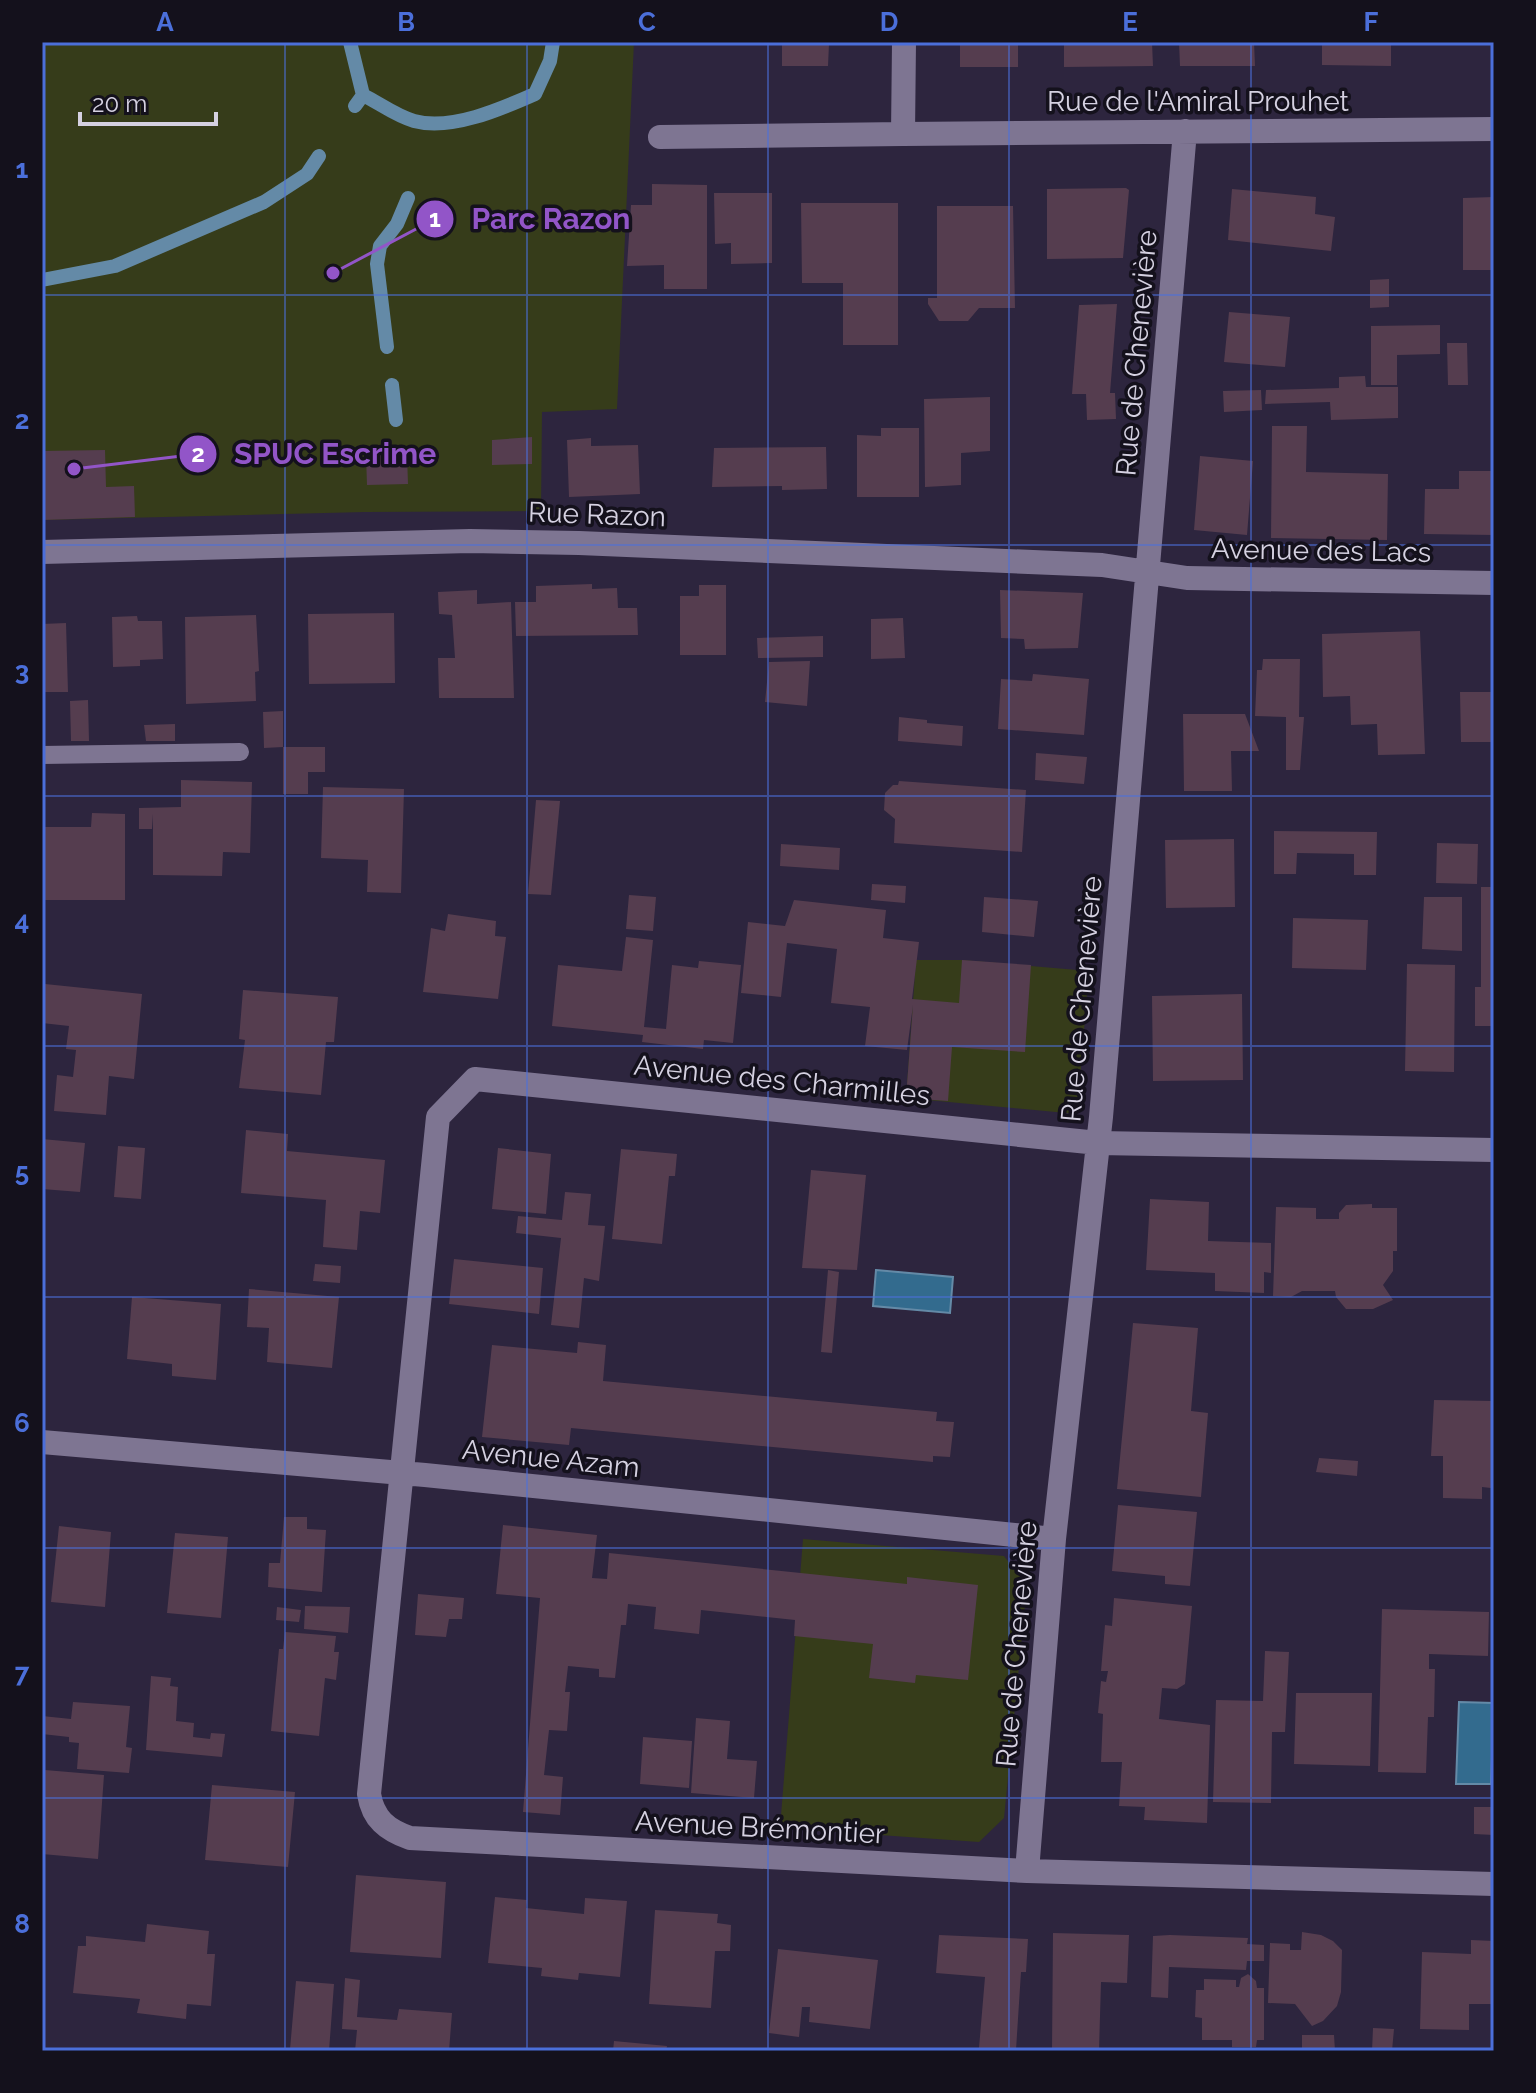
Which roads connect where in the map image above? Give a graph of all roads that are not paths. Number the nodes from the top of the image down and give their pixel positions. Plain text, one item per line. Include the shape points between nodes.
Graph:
1 (904, 42) edge
2 (1494, 129) edge
3 (1185, 131) junction
4 (903, 134) junction
5 (660, 137) dead end
6 (42, 552) edge
7 (1148, 571) junction
8 (1494, 583) edge
9 (240, 752) dead end
10 (42, 755) edge
11 (1098, 1143) junction
12 (1494, 1150) edge
13 (42, 1442) edge
14 (401, 1473) junction
15 (1054, 1539) junction
16 (1027, 1871) junction
17 (1494, 1884) edge

1 - 4 street
2 - 3 street, Rue de l'Amiral Prouhet
3 - 4 street, Rue de l'Amiral Prouhet
3 - 7 street, Rue de Chenevière
4 - 5 street, Rue de l'Amiral Prouhet
6 - 7 street, Rue Razon via 470,541
7 - 8 street, Avenue des Lacs via 1187,578
7 - 11 street, Rue de Chenevière
9 - 10 lane
11 - 12 street, Avenue des Charmilles
11 - 14 street, Avenue des Charmilles via 475,1079 438,1117
11 - 15 street, Rue de Chenevière
13 - 14 street, Avenue Azam
14 - 15 street, Avenue Azam
14 - 16 street, Avenue Brémontier via 369,1794 372,1811 395,1833 410,1838
15 - 16 street, Rue de Chenevière
16 - 17 street, Avenue Brémontier

